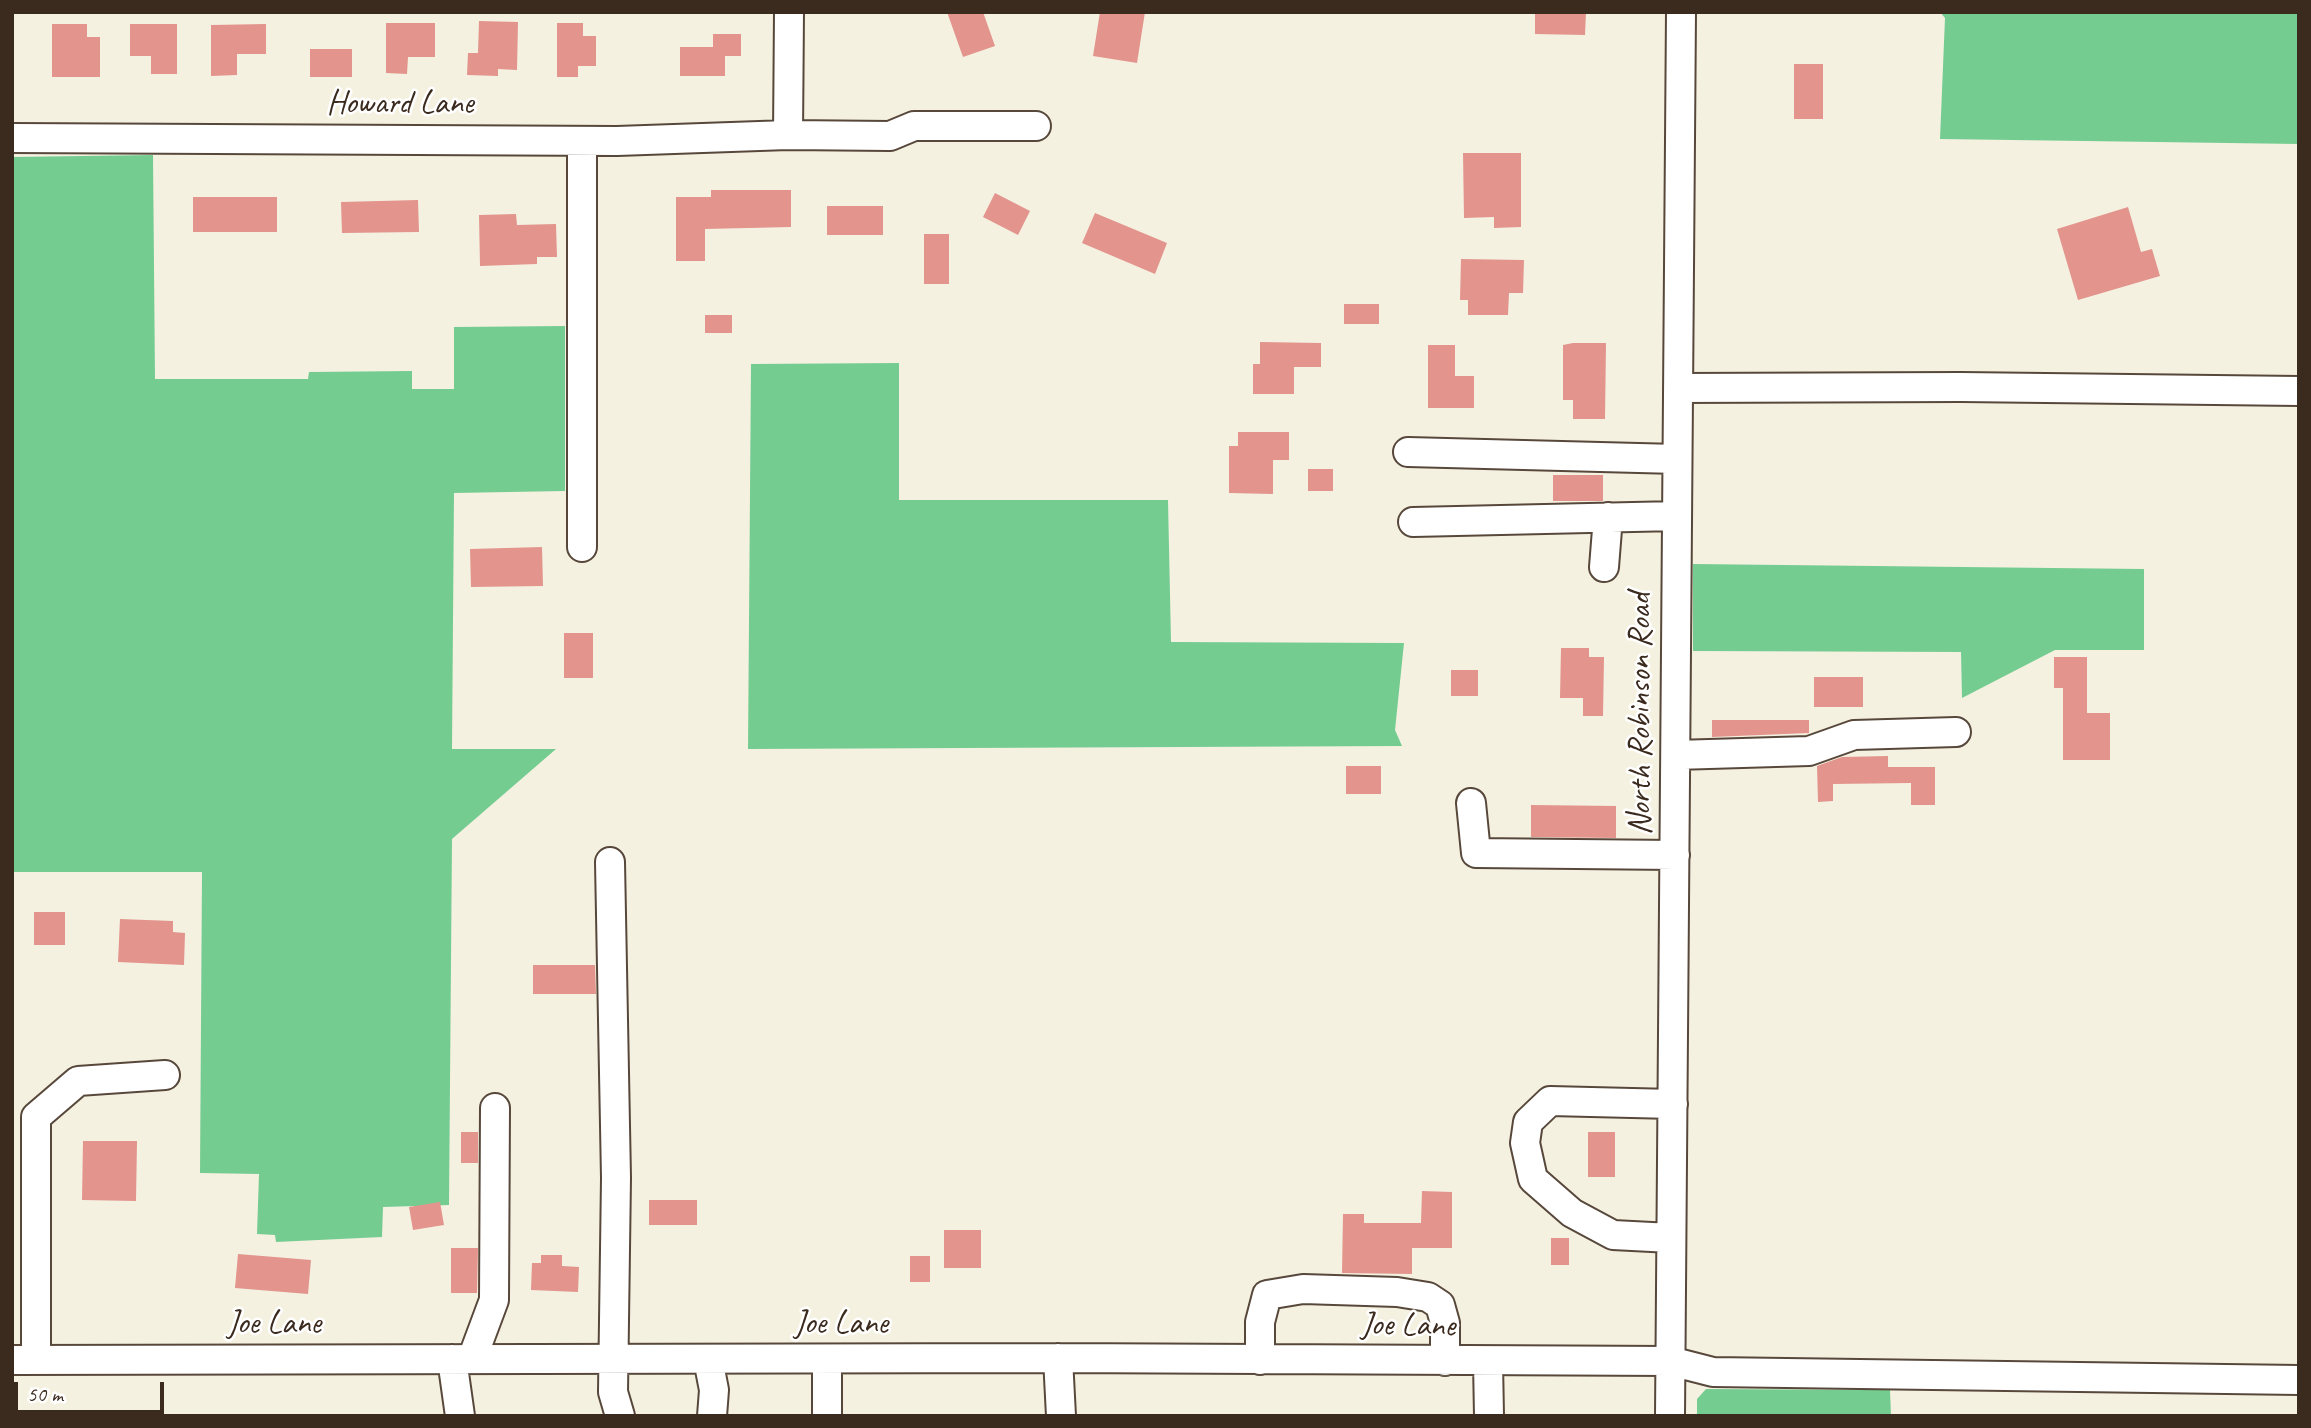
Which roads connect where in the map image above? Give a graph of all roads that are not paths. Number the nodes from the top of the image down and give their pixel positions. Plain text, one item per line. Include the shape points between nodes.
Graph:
1 (789, 12) edge
2 (1681, 12) edge
3 (1036, 126) dead end
4 (788, 135) junction
5 (12, 138) edge
6 (582, 141) junction
7 (1678, 388) junction
8 (2299, 391) edge
9 (1408, 452) dead end
10 (1677, 459) junction
11 (1677, 516) junction
12 (1608, 517) junction
13 (1413, 522) dead end
14 (582, 547) dead end
15 (1604, 567) dead end
16 (1956, 732) dead end
17 (1676, 755) junction
18 (1471, 803) dead end
19 (1675, 855) junction
20 (610, 862) dead end
21 (165, 1075) dead end
22 (1673, 1104) junction
23 (495, 1108) dead end
24 (1671, 1238) junction
25 (1058, 1358) junction
26 (462, 1359) junction
27 (615, 1359) junction
28 (708, 1359) junction
29 (827, 1359) junction
30 (24, 1360) edge
31 (1260, 1360) junction
32 (1445, 1361) junction
33 (1670, 1361) junction
34 (1488, 1362) junction
35 (2299, 1380) edge
36 (460, 1416) edge
37 (620, 1416) edge
38 (712, 1416) edge
39 (827, 1416) edge
40 (1061, 1416) edge
41 (1489, 1416) edge
42 (1670, 1416) edge

1 - 4 street
2 - 7 street, North Robinson Road
3 - 4 street, Howard Lane via 914,126 890,136
4 - 6 street, Howard Lane
5 - 6 street, Howard Lane
6 - 14 street
7 - 8 street
7 - 10 street, North Robinson Road
9 - 10 street
10 - 11 street, North Robinson Road
11 - 12 street
11 - 17 street, North Robinson Road
12 - 13 street
12 - 15 street
16 - 17 street via 1854,735 1809,751
17 - 19 street, North Robinson Road
18 - 19 street via 1476,853
19 - 22 street, North Robinson Road
20 - 27 street
21 - 30 street via 78,1081 36,1117
22 - 24 street, North Robinson Road
22 - 24 street via 1550,1101 1528,1122 1525,1143 1533,1179 1572,1213 1613,1235
23 - 26 street via 494,1300
24 - 33 street, North Robinson Road
25 - 29 street, Joe Lane
25 - 31 street, Joe Lane
25 - 40 street
26 - 27 street, Joe Lane
26 - 30 street, Joe Lane
26 - 36 street
27 - 28 street, Joe Lane
27 - 37 street via 612,1392
28 - 29 street, Joe Lane
28 - 38 street via 714,1390
29 - 39 street
31 - 32 street, Joe Lane
31 - 32 street via 1260,1322 1267,1295 1303,1289 1429,1297 1440,1305 1445,1323
32 - 34 street, Joe Lane
33 - 34 street, Joe Lane
33 - 35 street, Joe Lane via 1713,1372
33 - 42 street, North Robinson Road
34 - 41 street

